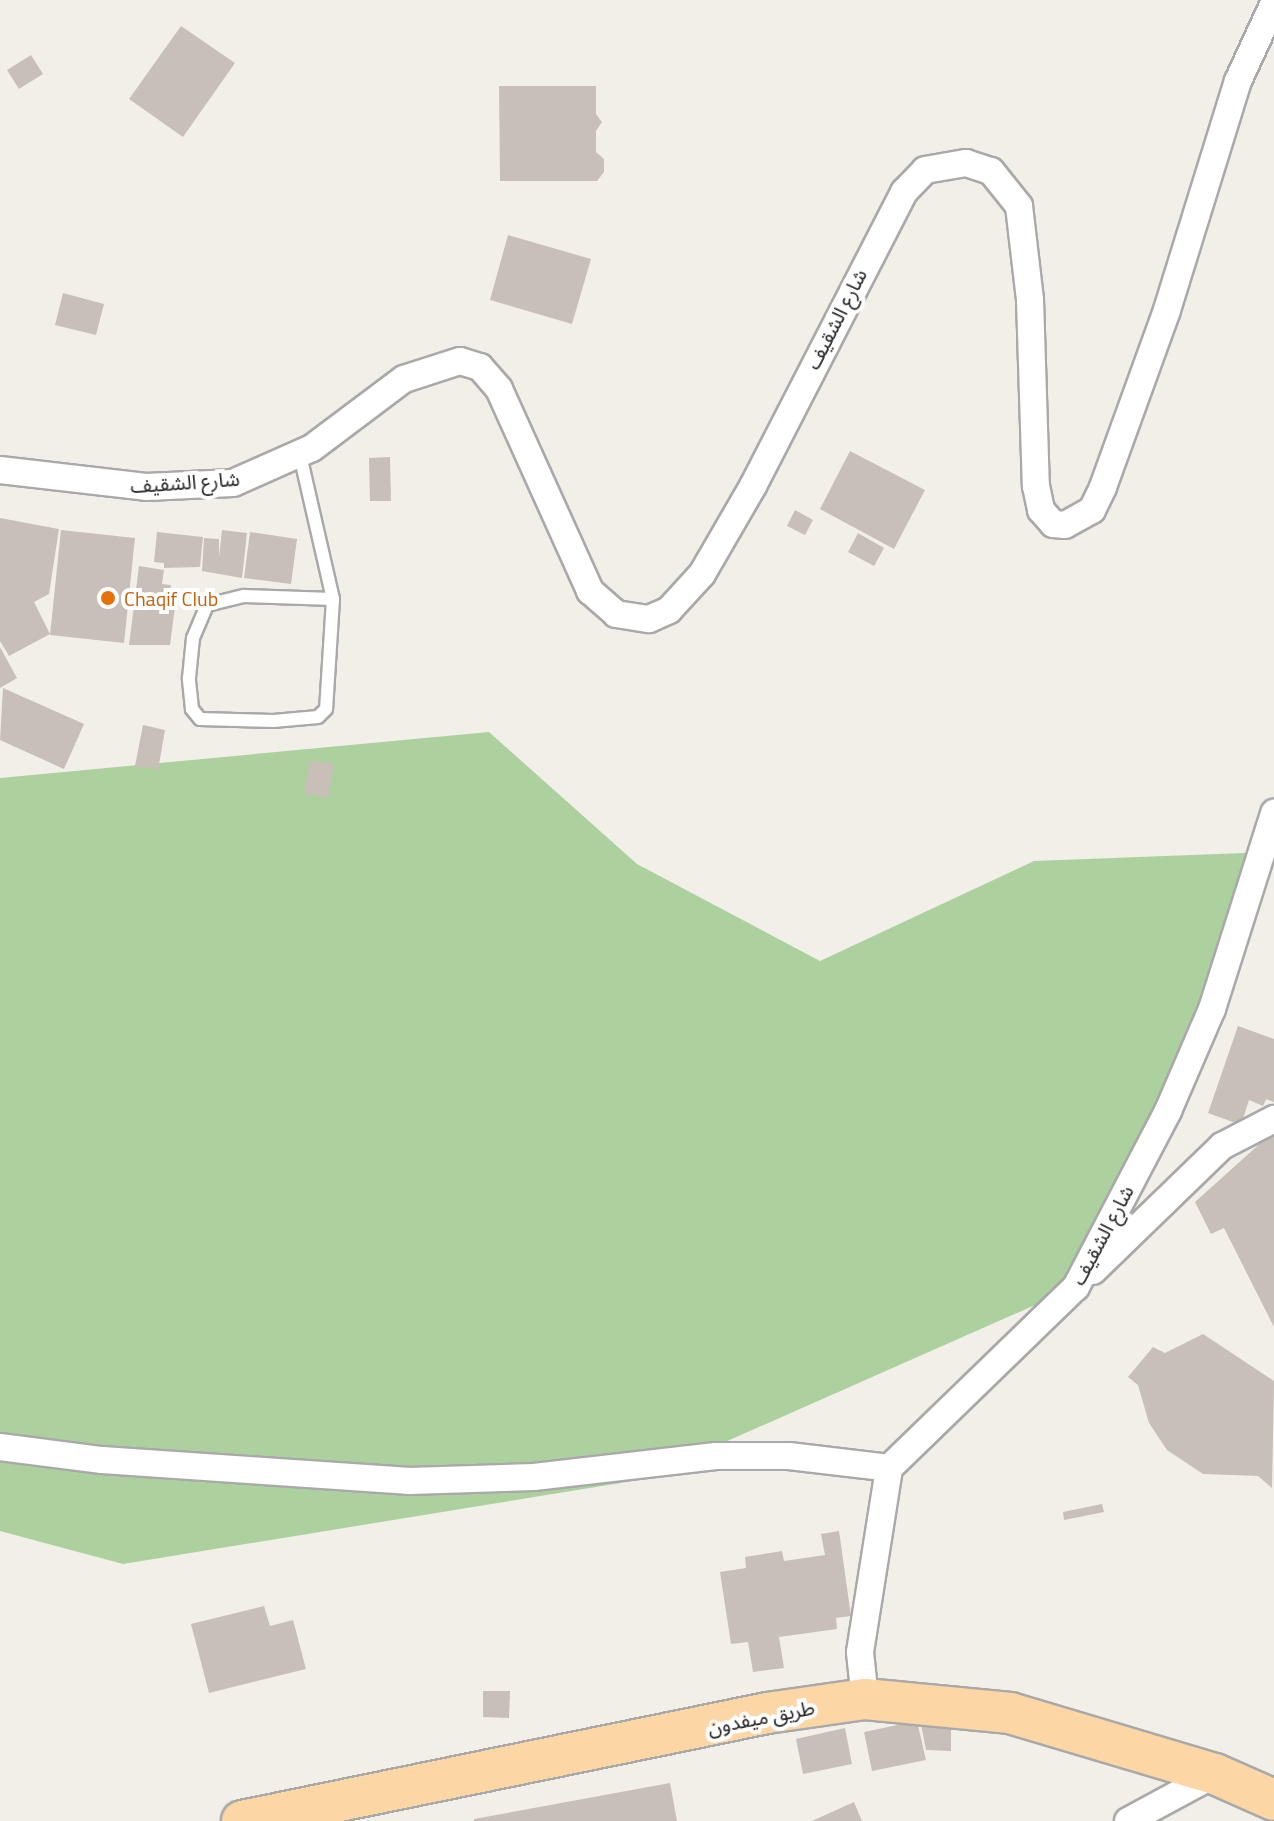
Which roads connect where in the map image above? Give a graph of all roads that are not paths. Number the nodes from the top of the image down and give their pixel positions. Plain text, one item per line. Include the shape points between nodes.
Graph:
1 (1274, 3) edge
2 (300, 455) junction
3 (0, 470) edge
4 (333, 599) junction
5 (1274, 813) edge
6 (1274, 1119) edge
7 (1076, 1287) junction
8 (0, 1447) edge
9 (889, 1468) junction
10 (865, 1699) junction
11 (1215, 1774) junction
12 (1274, 1800) edge
13 (242, 1821) edge
14 (1128, 1821) edge

1 - 2 street, شارع الشقيف via 1238,81 1137,398 1103,487 1092,510 1080,519 1053,524 1041,510 1036,486 1030,300 1019,206 991,171 966,163 925,170 904,192 702,574 669,610 649,619 616,614 590,591 499,389 480,367 460,361 404,379
2 - 3 street, شارع الشقيف via 233,483 178,486 98,485
2 - 4 lane
4 - 4 lane via 322,714 273,721 200,719 192,709 189,678 193,638 207,605 244,596
5 - 7 street, شارع الشقيف via 1207,1023 1168,1111
6 - 7 street via 1222,1146
7 - 9 street, شارع الشقيف
8 - 9 street via 102,1460 410,1481 534,1477 716,1456 789,1456
9 - 10 street via 860,1652
10 - 11 main road, طريق ميفدون via 1010,1713
10 - 13 main road, طريق ميفدون via 767,1713
11 - 12 main road, طريق ميفدون
11 - 14 street

